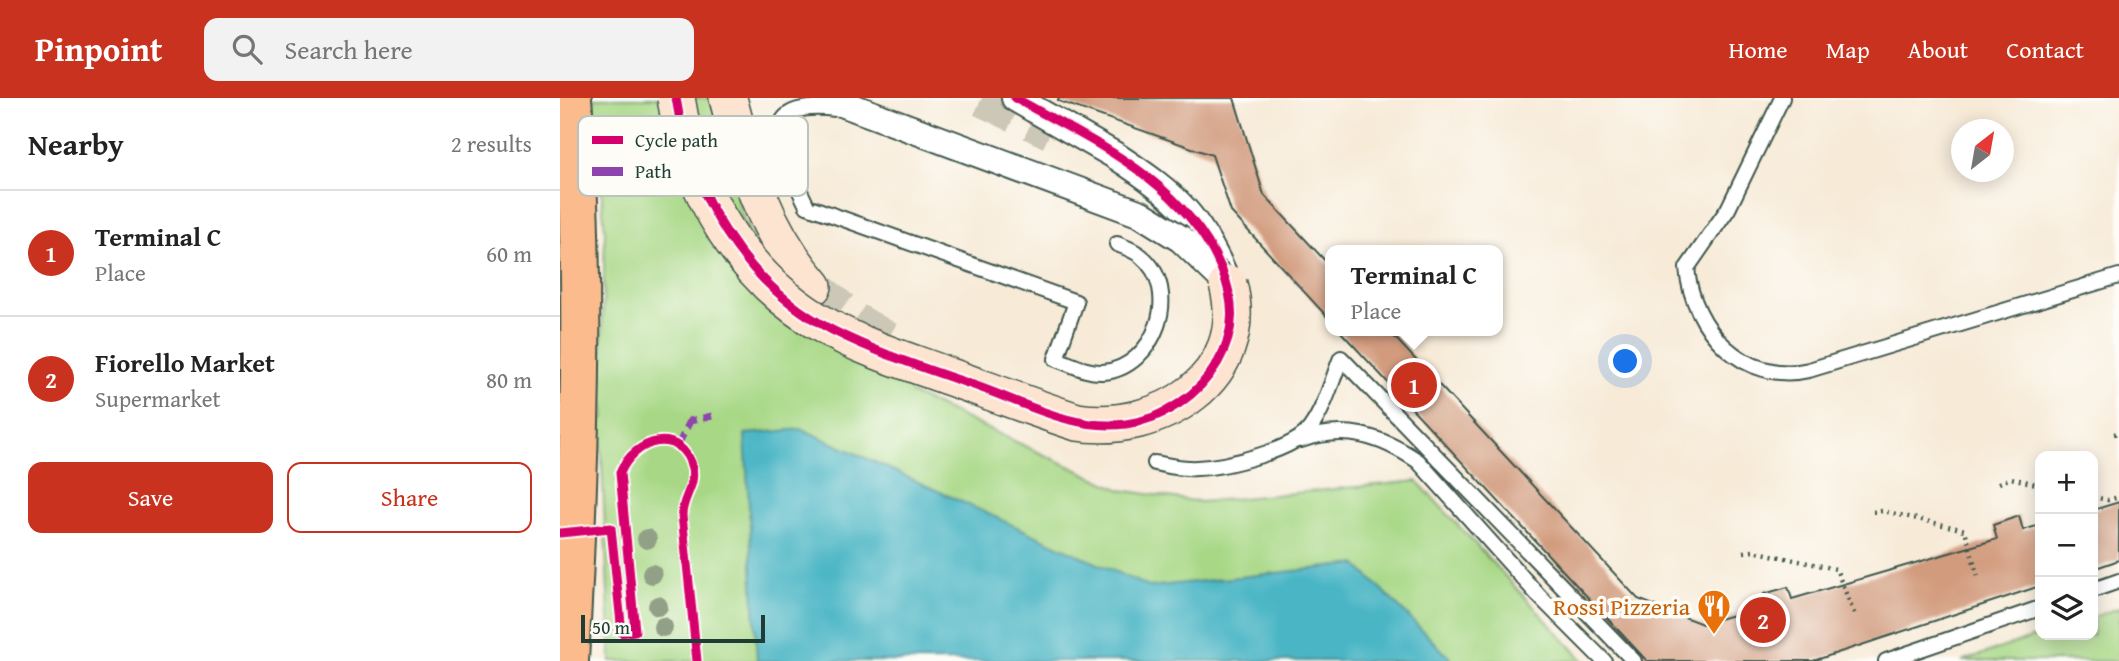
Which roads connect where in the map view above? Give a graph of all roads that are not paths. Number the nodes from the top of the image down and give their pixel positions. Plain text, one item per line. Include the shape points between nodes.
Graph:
1 (572, 98) edge
2 (676, 98) edge
3 (728, 98) edge
4 (828, 98) edge
5 (1015, 98) edge
6 (1782, 98) edge
7 (865, 114) junction
8 (681, 116) edge
9 (733, 116) edge
10 (784, 116) edge
11 (706, 196) edge
12 (756, 196) edge
13 (803, 196) edge
14 (1117, 244) dead end
15 (2119, 276) edge
16 (1228, 284) junction
17 (813, 286) tunnel mouth
18 (1299, 440) junction
19 (1155, 463) dead end
20 (2119, 582) edge
21 (2098, 588) edge
22 (2035, 610) edge
23 (569, 661) edge
24 (1604, 661) edge
25 (1634, 661) edge
26 (1886, 661) edge

1 - 23 highway via 582,313
2 - 8 street, bridge
3 - 9 street
4 - 7 street, bridge
5 - 16 street, bridge via 1170,193 1204,233
6 - 15 lane via 1728,209 1687,268 1689,288 1703,323 1720,344 1747,362 1780,372 1809,370
7 - 10 lane, bridge via 810,104 793,108
7 - 16 street, bridge via 1133,211 1181,239
11 - 16 street, bridge via 717,220 786,300 853,340 1090,424 1126,424 1160,415 1190,395 1214,370 1229,337 1233,310
12 - 17 street via 781,245
13 - 14 lane, bridge via 807,206 1076,302 1056,359 1100,373 1126,365 1146,349 1158,325 1160,295 1150,266
18 - 19 lane via 1200,468
18 - 24 lane via 1322,433 1359,433 1396,446 1418,461
18 - 25 lane via 1319,413 1341,358
20 - 21 lane
22 - 26 lane

